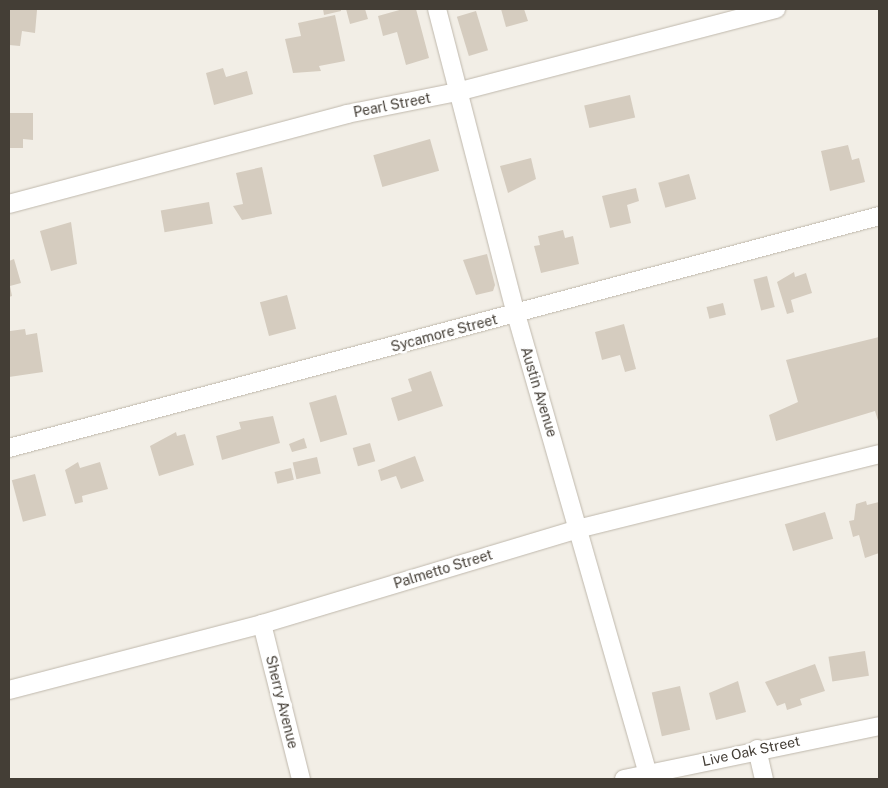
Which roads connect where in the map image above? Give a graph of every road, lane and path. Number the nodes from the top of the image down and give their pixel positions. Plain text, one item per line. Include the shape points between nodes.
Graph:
1 (437, 9) edge
2 (776, 9) edge
3 (457, 92) junction
4 (9, 204) edge
5 (879, 216) edge
6 (516, 314) junction
7 (9, 448) edge
8 (879, 454) edge
9 (581, 528) junction
10 (262, 624) junction
11 (9, 690) edge
12 (879, 726) edge
13 (757, 750) junction
14 (648, 773) junction
15 (301, 779) edge
16 (624, 779) edge
17 (764, 779) edge

1 - 3 street, Austin Avenue
2 - 3 street, Pearl Street
3 - 4 street, Pearl Street via 347,114
3 - 6 street, Austin Avenue
5 - 6 street, Sycamore Street
6 - 7 street, Sycamore Street
6 - 9 street, Austin Avenue
8 - 9 street, Palmetto Street
9 - 10 street, Palmetto Street
9 - 14 street, Austin Avenue
10 - 11 street, Palmetto Street
10 - 15 street, Sherry Avenue
12 - 13 street, Live Oak Street
13 - 14 street, Live Oak Street
13 - 17 street
14 - 16 street, Live Oak Street

